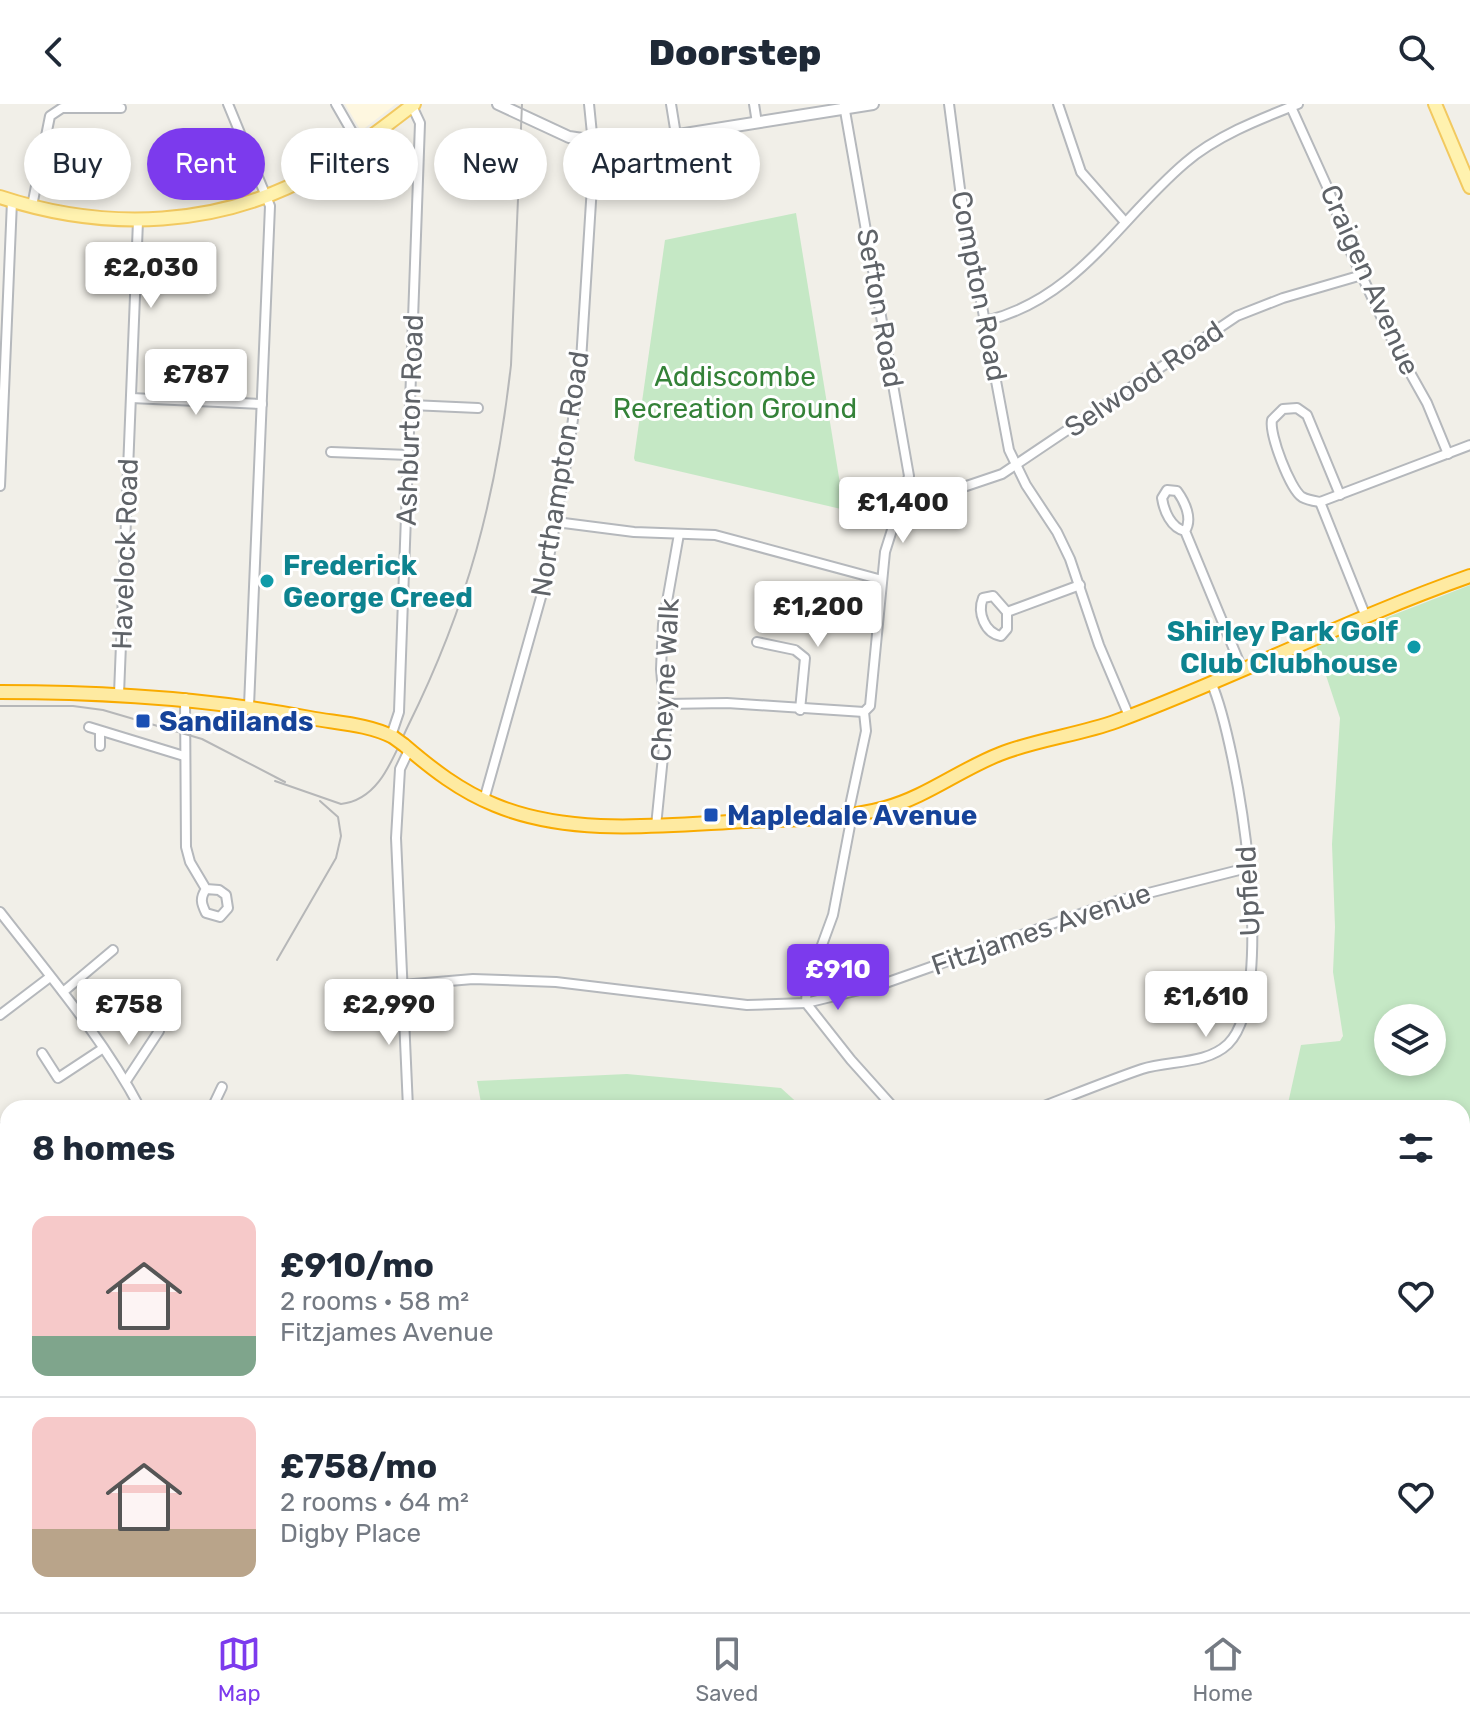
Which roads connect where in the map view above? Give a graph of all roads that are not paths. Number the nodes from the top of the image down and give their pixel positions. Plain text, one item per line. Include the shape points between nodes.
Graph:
1 (228, 104) edge
2 (336, 104) edge
3 (498, 104) edge
4 (589, 104) edge
5 (671, 104) edge
6 (754, 104) edge
7 (873, 104) edge
8 (949, 104) edge
9 (1058, 104) edge
10 (1435, 104) edge
11 (413, 105) edge
12 (1295, 105) edge
13 (845, 107) edge
14 (121, 108) dead end
15 (757, 123) junction
16 (350, 128) edge
17 (381, 128) edge
18 (592, 128) edge
19 (675, 128) edge
20 (723, 128) edge
21 (563, 134) edge
22 (1470, 187) edge
23 (281, 190) edge
24 (267, 197) junction
25 (6, 199) edge
26 (591, 200) edge
27 (32, 206) junction
28 (138, 221) junction
29 (1125, 222) junction
30 (1362, 275) junction
31 (986, 321) junction
32 (131, 398) junction
33 (262, 404) junction
34 (411, 405) junction
35 (478, 408) dead end
36 (1470, 445) edge
37 (331, 452) dead end
38 (1448, 454) junction
39 (409, 455) junction
40 (1015, 466) junction
41 (0, 486) edge
42 (908, 486) junction
43 (1340, 495) junction
44 (932, 497) junction
45 (1320, 502) junction
46 (901, 505) junction
47 (556, 522) junction
48 (1185, 531) junction
49 (679, 534) junction
50 (1470, 576) edge
51 (882, 580) junction
52 (1080, 585) junction
53 (1007, 612) junction
54 (1366, 617) junction
55 (757, 642) dead end
56 (1242, 669) junction
57 (1211, 682) junction
58 (0, 692) edge
59 (119, 694) junction
60 (185, 698) junction
61 (665, 704) junction
62 (249, 706) junction
63 (800, 710) junction
64 (864, 712) junction
65 (1129, 716) junction
66 (89, 727) dead end
67 (100, 731) junction
68 (392, 736) junction
69 (100, 746) dead end
70 (407, 747) junction
71 (184, 756) junction
72 (484, 800) junction
73 (850, 815) junction
74 (656, 826) junction
75 (1251, 867) junction
76 (206, 889) dead end
77 (0, 912) edge
78 (113, 950) dead end
79 (50, 977) junction
80 (402, 985) junction
81 (63, 992) junction
82 (806, 1003) junction
83 (0, 1015) edge
84 (159, 1031) dead end
85 (102, 1049) junction
86 (42, 1053) dead end
87 (126, 1081) junction
88 (222, 1087) dead end
89 (136, 1100) edge
90 (216, 1100) edge
91 (408, 1100) edge
92 (887, 1100) edge
93 (1060, 1100) edge

1 - 24 street
2 - 16 street
3 - 21 street
4 - 18 street, Northampton Road
5 - 19 street
6 - 15 street
7 - 13 street
8 - 31 street, Compton Road
9 - 29 street via 1081,172
10 - 22 main road
11 - 17 main road
11 - 34 street, Ashburton Road via 420,123
12 - 29 street via 1200,151
12 - 30 street, Craigen Avenue
13 - 15 street
13 - 42 street, Sefton Road
14 - 27 street via 62,108 50,116
15 - 20 street
23 - 24 main road
24 - 28 main road via 201,214
24 - 33 street
25 - 27 main road
25 - 41 street
26 - 47 street, Northampton Road via 581,361
27 - 28 main road via 79,217
28 - 32 street, Havelock Road
29 - 31 street via 1065,284
30 - 38 street, Craigen Avenue
30 - 40 street, Selwood Road via 1237,316
31 - 40 street, Compton Road
32 - 33 street
32 - 59 street, Havelock Road
33 - 62 street
34 - 35 street
34 - 39 street, Ashburton Road
36 - 38 street
37 - 39 street
38 - 43 street
39 - 68 street, Ashburton Road via 399,712
40 - 44 street, Selwood Road
40 - 52 street, Compton Road via 1061,539
42 - 44 street
42 - 46 street, Sefton Road
43 - 45 street
43 - 45 street via 1307,415 1297,408 1283,409 1272,420 1273,436 1296,491
44 - 46 street, Selwood Road
45 - 54 street
46 - 51 street, Sefton Road via 886,544
47 - 49 street
47 - 72 street, Northampton Road via 543,591
48 - 48 street via 1164,509 1167,490 1177,491 1183,501
48 - 56 street
49 - 51 street via 723,537
49 - 61 street, Cheyne Walk via 663,624
50 - 54 highway
51 - 64 street, Sefton Road via 870,706
52 - 53 street
52 - 65 street, Compton Road
53 - 53 street via 1006,632 996,635 986,626 981,603 993,596
54 - 56 highway
55 - 63 street via 795,650 805,658
56 - 57 highway
57 - 65 highway
57 - 75 street, Upfield via 1238,783
58 - 59 highway
59 - 60 highway
60 - 62 highway
60 - 71 street
61 - 63 street
61 - 74 street, Cheyne Walk
62 - 68 highway
63 - 64 street
64 - 73 street, Sefton Road via 866,731
65 - 73 highway via 1012,749 899,804
66 - 67 street
67 - 69 street
67 - 71 street
68 - 70 highway, bridge
70 - 72 highway via 452,783
70 - 80 street via 398,778 396,838
71 - 76 street via 186,847
72 - 74 highway via 541,818
73 - 74 highway
73 - 82 street via 833,915 807,986
75 - 82 street, Fitzjames Avenue via 1117,901 880,985
75 - 93 street, Upfield via 1251,974 1243,1016 1229,1043 1210,1055 1145,1068
77 - 79 street
78 - 81 street
79 - 81 street
79 - 83 street
80 - 82 street, Fitzjames Avenue via 473,979 556,982 747,1005
80 - 91 street
81 - 85 street
82 - 92 street
84 - 87 street
85 - 86 street via 58,1078
85 - 87 street
87 - 89 street
88 - 90 street

